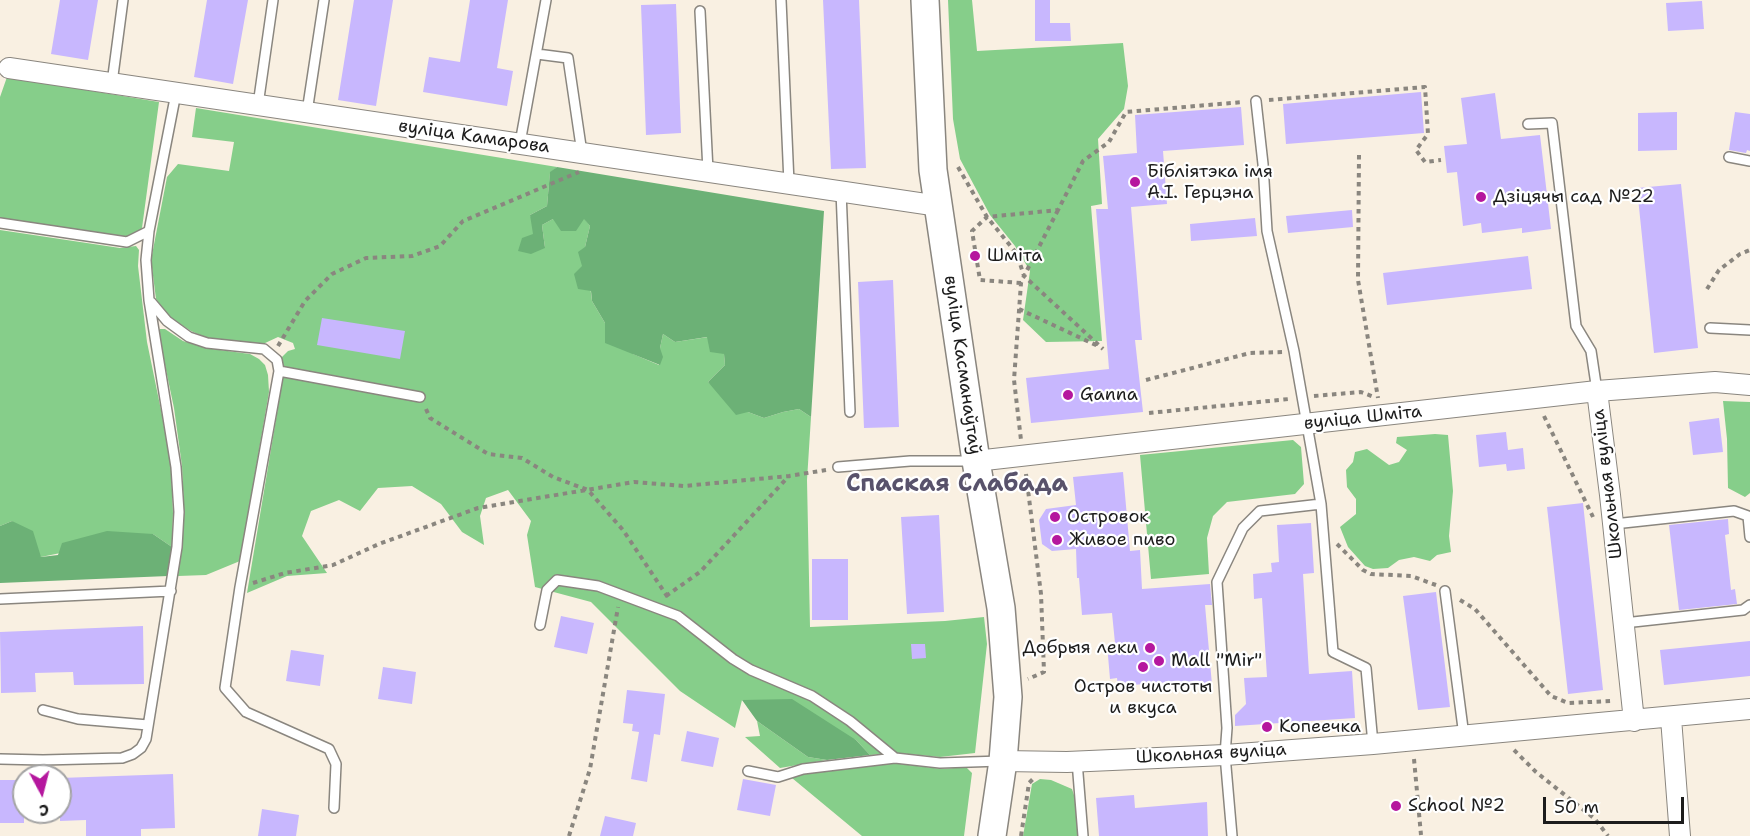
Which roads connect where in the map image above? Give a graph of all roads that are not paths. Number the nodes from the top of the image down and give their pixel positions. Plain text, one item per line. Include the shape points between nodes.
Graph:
1 (123, 0) edge
2 (273, 0) edge
3 (324, 0) edge
4 (546, 0) edge
5 (781, 0) edge
6 (926, 0) edge
7 (700, 11) dead end
8 (537, 54) junction
9 (4, 67) edge
10 (112, 83) junction
11 (177, 93) junction
12 (1256, 101) road end
13 (258, 105) junction
14 (307, 112) junction
15 (1528, 124) dead end
16 (520, 143) junction
17 (1729, 157) dead end
18 (1750, 161) edge
19 (581, 162) junction
20 (708, 171) junction
21 (789, 183) junction
22 (841, 191) junction
23 (939, 206) junction
24 (0, 223) edge
25 (149, 231) junction
26 (149, 300) junction
27 (1710, 328) dead end
28 (1750, 330) edge
29 (279, 371) junction
30 (1750, 385) edge
31 (1597, 391) junction
32 (420, 397) road end
33 (850, 412) dead end
34 (1306, 424) junction
35 (976, 461) junction
36 (838, 467) road end
37 (1321, 504) junction
38 (1605, 525) junction
39 (1750, 537) edge
40 (171, 591) junction
41 (1445, 591) road end
42 (0, 599) edge
43 (1750, 605) edge
44 (1624, 623) junction
45 (540, 625) dead end
46 (43, 710) dead end
47 (1750, 710) edge
48 (1671, 718) junction
49 (1634, 721) junction
50 (148, 724) junction
51 (1464, 736) junction
52 (1373, 744) junction
53 (1225, 755) junction
54 (895, 758) junction
55 (0, 759) edge
56 (1003, 761) junction
57 (1077, 761) junction
58 (747, 771) dead end
59 (334, 808) dead end
60 (993, 836) edge
61 (1083, 836) edge
62 (1232, 836) edge
63 (1680, 836) edge

1 - 10 lane
2 - 13 lane
3 - 14 lane
4 - 8 lane
5 - 21 lane
6 - 23 main road, вуліца Касманаўтаў via 933,170
7 - 20 lane
8 - 16 lane
8 - 19 lane via 568,58
9 - 10 street, вуліца Камарова
10 - 11 street, вуліца Камарова
11 - 13 street, вуліца Камарова
11 - 25 lane
12 - 34 lane via 1268,231
13 - 14 street, вуліца Камарова
14 - 16 street, вуліца Камарова
15 - 31 lane via 1552,123 1576,326 1591,351
16 - 19 street, вуліца Камарова
17 - 18 lane
19 - 20 street, вуліца Камарова
20 - 21 street, вуліца Камарова
21 - 22 street, вуліца Камарова
22 - 23 street, вуліца Камарова
22 - 33 lane
23 - 35 main road, вуліца Касманаўтаў
24 - 25 lane via 127,242
25 - 26 lane
26 - 29 lane via 167,321 189,337 207,343 264,349 277,360
26 - 40 lane via 176,467 179,512
27 - 28 lane
29 - 32 lane
29 - 59 lane via 225,688 246,712 329,749 336,764
30 - 31 street, вуліца Шміта via 1715,382
31 - 34 street, вуліца Шміта
31 - 38 street, Школьная вуліца
34 - 35 street, вуліца Шміта
34 - 37 lane
35 - 36 lane
35 - 56 main road, вуліца Касманаўтаў via 1001,608 1008,697
37 - 52 lane via 1333,652 1366,668
37 - 53 lane via 1260,511 1243,528 1217,582 1227,728
38 - 39 lane via 1734,511 1748,516
38 - 44 street, Школьная вуліца
40 - 42 lane
40 - 50 lane
41 - 51 lane
43 - 44 lane via 1743,610
44 - 49 street, Школьная вуліца
45 - 54 lane via 547,591 557,580 620,594 678,616 751,670 812,696
46 - 50 lane via 78,718
47 - 48 street, Школьная вуліца
48 - 49 street, Школьная вуліца
48 - 63 street
49 - 51 street, Школьная вуліца
50 - 55 lane via 141,748 122,758
51 - 52 street, Школьная вуліца
52 - 53 street, Школьная вуліца
53 - 57 street, Школьная вуліца
53 - 62 lane
54 - 56 lane via 940,763
54 - 58 lane via 802,769 778,777
56 - 57 street, Школьная вуліца
56 - 60 main road, вуліца Касманаўтаў
57 - 61 lane

